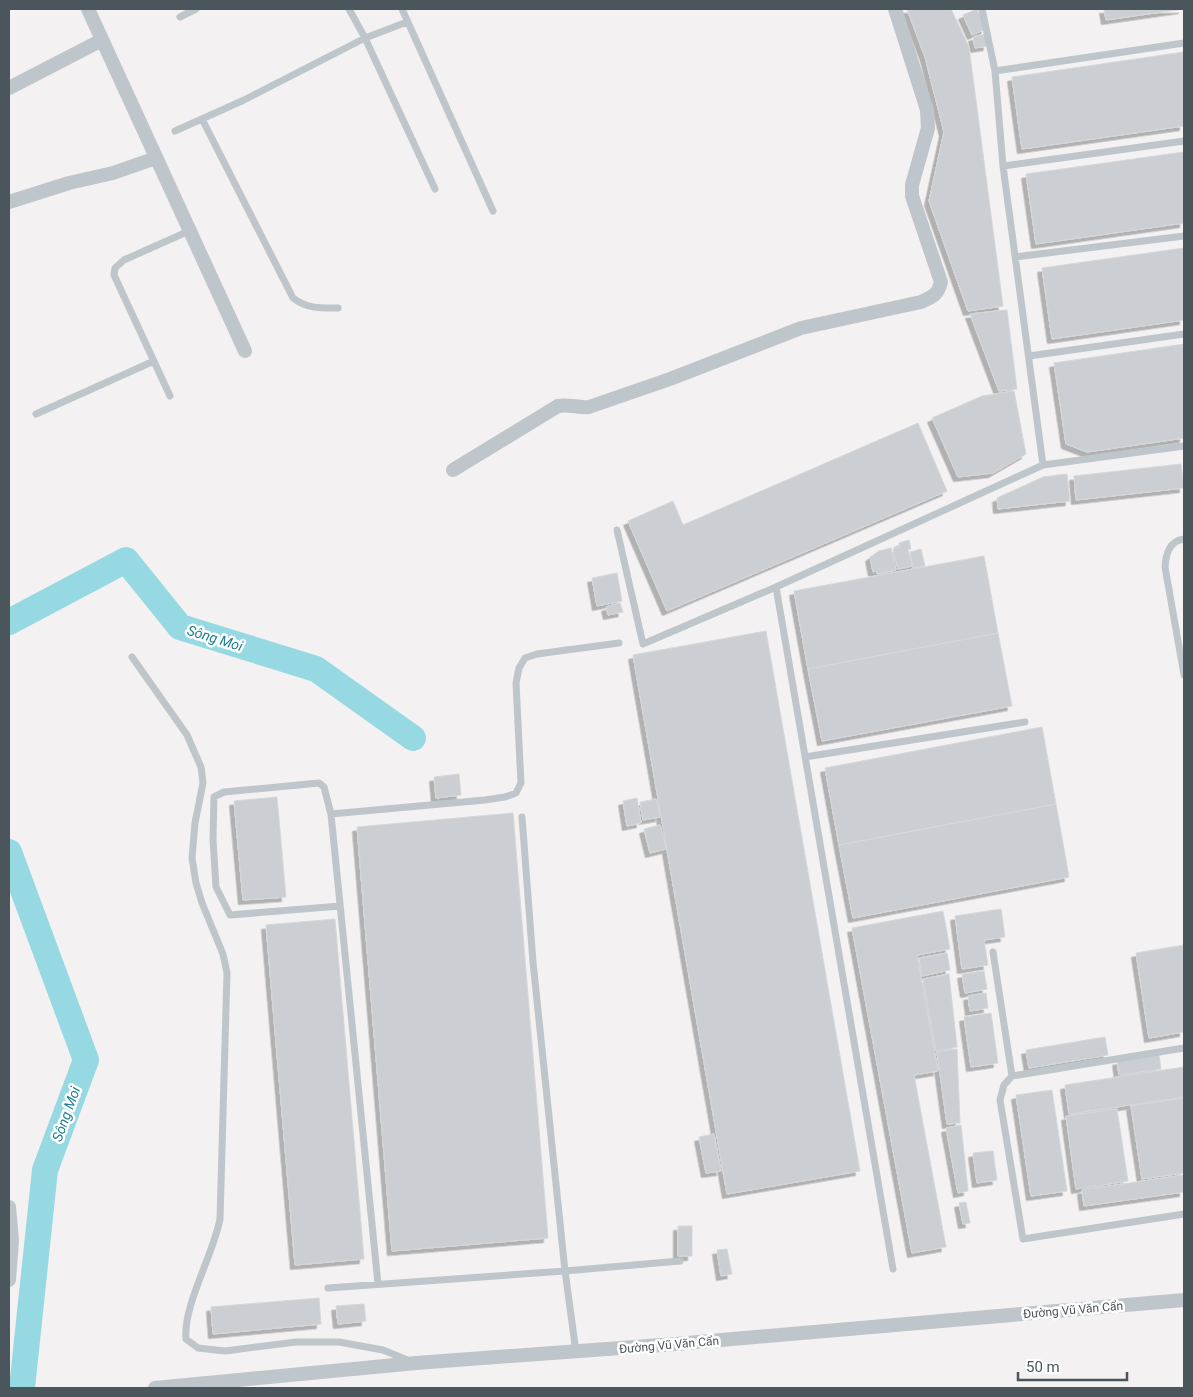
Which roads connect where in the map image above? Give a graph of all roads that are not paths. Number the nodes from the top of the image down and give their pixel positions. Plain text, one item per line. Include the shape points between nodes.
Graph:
1 (88, 9) edge
2 (196, 9) edge
3 (349, 9) edge
4 (402, 9) edge
5 (895, 9) edge
6 (982, 9) edge
7 (180, 17) dead end
8 (408, 22) junction
9 (364, 38) junction
10 (102, 40) junction
11 (1184, 44) edge
12 (995, 71) junction
13 (9, 88) edge
14 (202, 119) junction
15 (175, 131) dead end
16 (1184, 141) edge
17 (156, 158) junction
18 (1003, 166) junction
19 (435, 189) dead end
20 (9, 202) edge
21 (493, 211) dead end
22 (190, 231) junction
23 (1184, 236) edge
24 (1015, 257) junction
25 (338, 308) dead end
26 (1184, 334) edge
27 (245, 352) dead end
28 (1029, 356) junction
29 (154, 361) junction
30 (170, 396) dead end
31 (36, 414) dead end
32 (1184, 446) edge
33 (1043, 465) junction
34 (453, 470) dead end
35 (617, 530) dead end
36 (1184, 539) edge
37 (776, 587) junction
38 (620, 643) dead end
39 (132, 657) dead end
40 (1184, 675) edge
41 (1025, 722) dead end
42 (806, 757) junction
43 (331, 814) junction
44 (522, 817) dead end
45 (340, 906) junction
46 (993, 952) dead end
47 (1184, 1048) edge
48 (1012, 1076) junction
49 (9, 1207) edge
50 (1184, 1214) edge
51 (680, 1261) dead end
52 (893, 1269) dead end
53 (566, 1271) junction
54 (9, 1280) edge
55 (378, 1284) junction
56 (328, 1288) dead end
57 (1184, 1300) edge
58 (576, 1352) junction
59 (416, 1363) junction
60 (154, 1388) edge

1 - 10 street
2 - 7 lane
3 - 9 lane
4 - 8 lane
5 - 34 street via 927,110 928,128 912,185 912,196 941,282 933,297 801,328 589,407 558,406
6 - 12 lane
8 - 9 lane
8 - 21 lane
9 - 14 lane
9 - 19 lane
10 - 13 street
10 - 17 street
11 - 12 lane
12 - 18 lane
14 - 15 lane
14 - 25 lane via 293,298 314,308
16 - 18 lane
17 - 20 street
17 - 22 street
18 - 24 lane
22 - 27 street
22 - 29 lane via 124,260 115,268 114,276
23 - 24 lane
24 - 28 lane
26 - 28 lane
28 - 33 lane
29 - 30 lane
29 - 31 lane
32 - 33 lane
33 - 37 lane
35 - 37 lane via 643,644
36 - 40 lane via 1170,546 1165,567
37 - 42 lane
38 - 43 lane via 525,658 516,683 521,783 516,793 485,800
39 - 59 lane via 187,735 201,767 203,783 192,858 200,896 223,954 227,974 220,1219 185,1328 186,1339 198,1348 226,1351 296,1342 340,1342 383,1350
41 - 42 lane
42 - 52 lane
43 - 45 lane
43 - 45 lane via 320,783 224,792 214,797 216,887 230,915
44 - 53 lane via 533,962
45 - 55 lane
46 - 48 lane
47 - 48 lane
48 - 50 lane via 1004,1085 1000,1100 1023,1239
49 - 54 street via 12,1240
51 - 53 lane
53 - 55 lane
53 - 58 lane
55 - 56 lane
57 - 58 street, Đường Vũ Văn Cẩn
58 - 59 street, Đường Vũ Văn Cẩn
59 - 60 street, Đường Vũ Văn Cẩn

